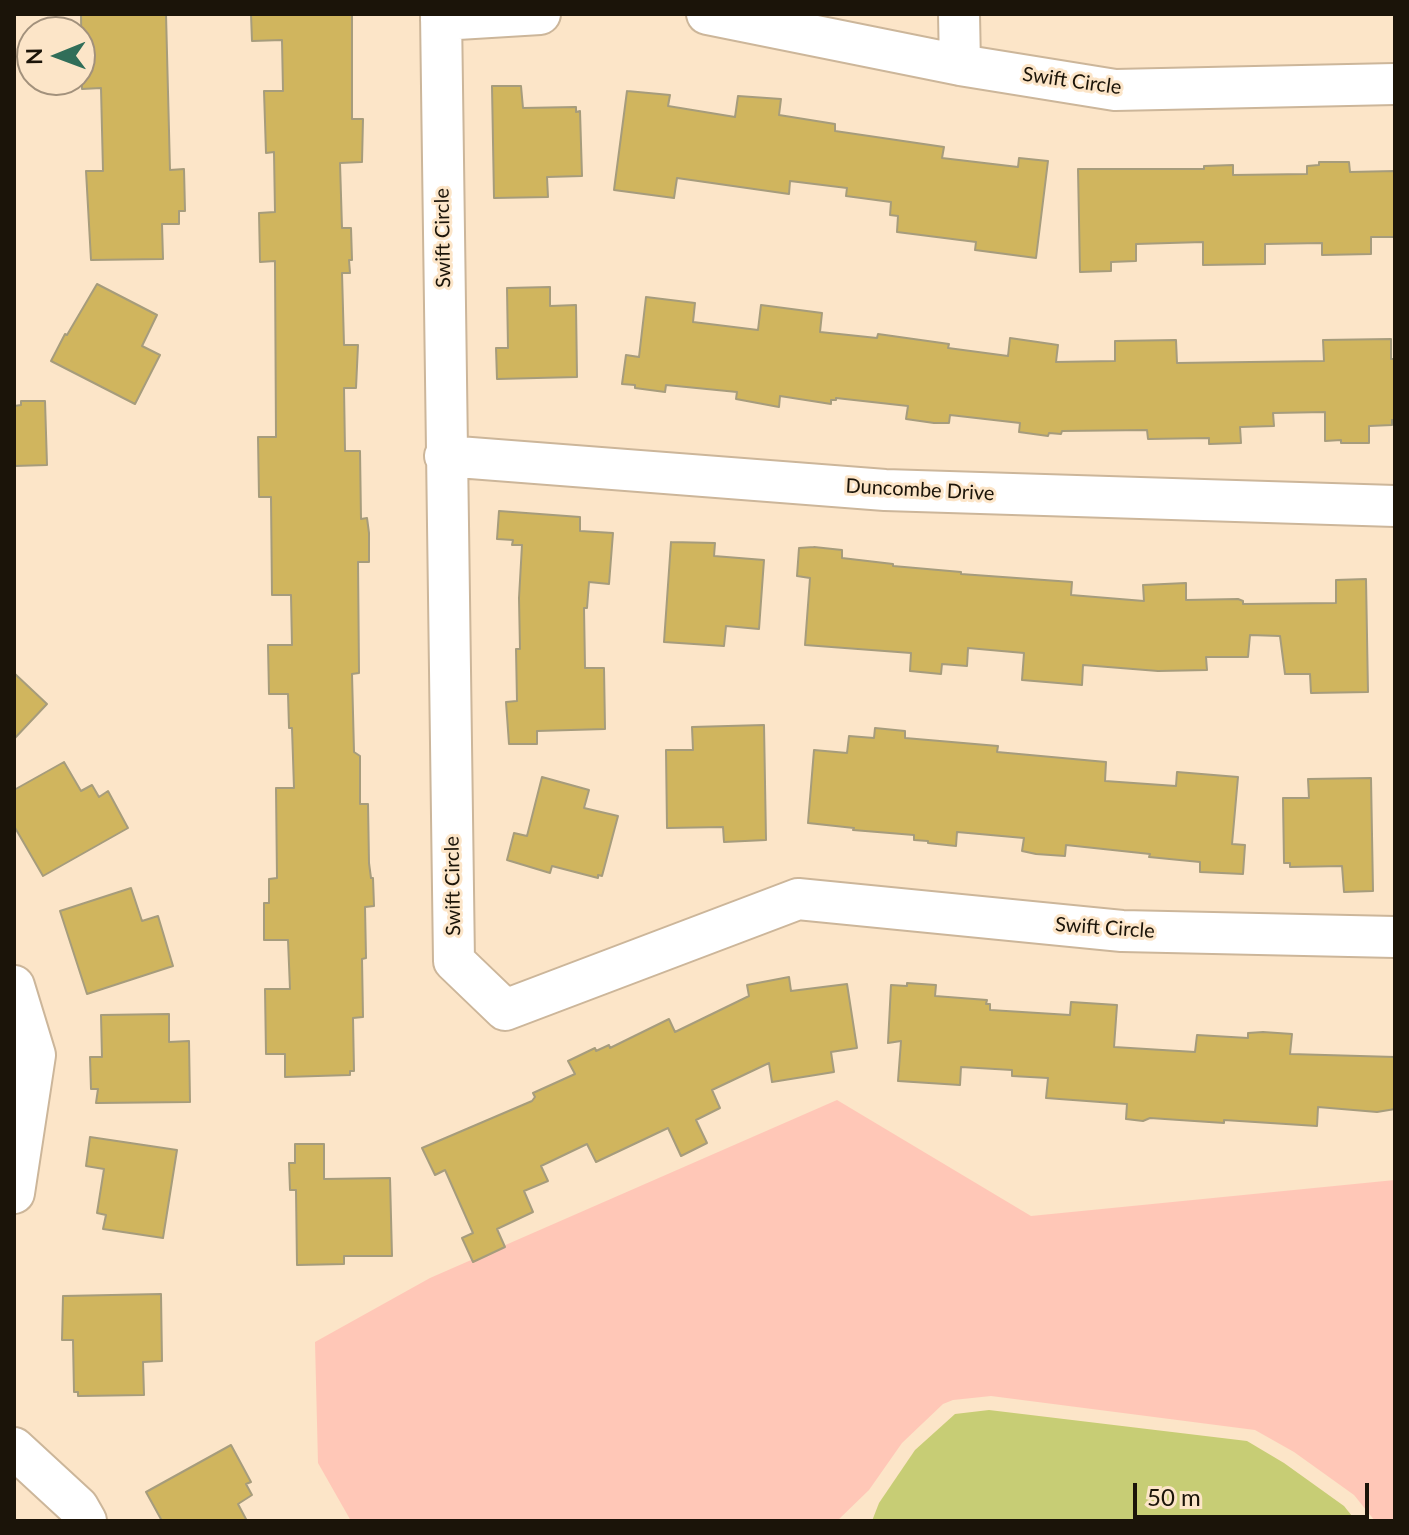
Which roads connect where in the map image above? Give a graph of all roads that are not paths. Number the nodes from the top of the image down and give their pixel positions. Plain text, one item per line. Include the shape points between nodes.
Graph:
1 (540, 14) edge
2 (707, 14) edge
3 (959, 14) edge
4 (441, 17) edge
5 (960, 65) junction
6 (1395, 84) edge
7 (445, 456) junction
8 (1395, 506) edge
9 (1395, 937) edge
10 (14, 986) edge
11 (14, 1193) edge
12 (14, 1448) edge
13 (86, 1521) edge

1 - 4 street, Swift Circle
2 - 5 street, Swift Circle
3 - 5 street
4 - 7 street, Swift Circle
5 - 6 street, Swift Circle via 1115,90
7 - 8 street, Duncombe Drive via 885,490
7 - 9 street, Swift Circle via 454,961 505,1010 798,899 1122,931
10 - 11 street via 35,1055
12 - 13 street via 78,1507

